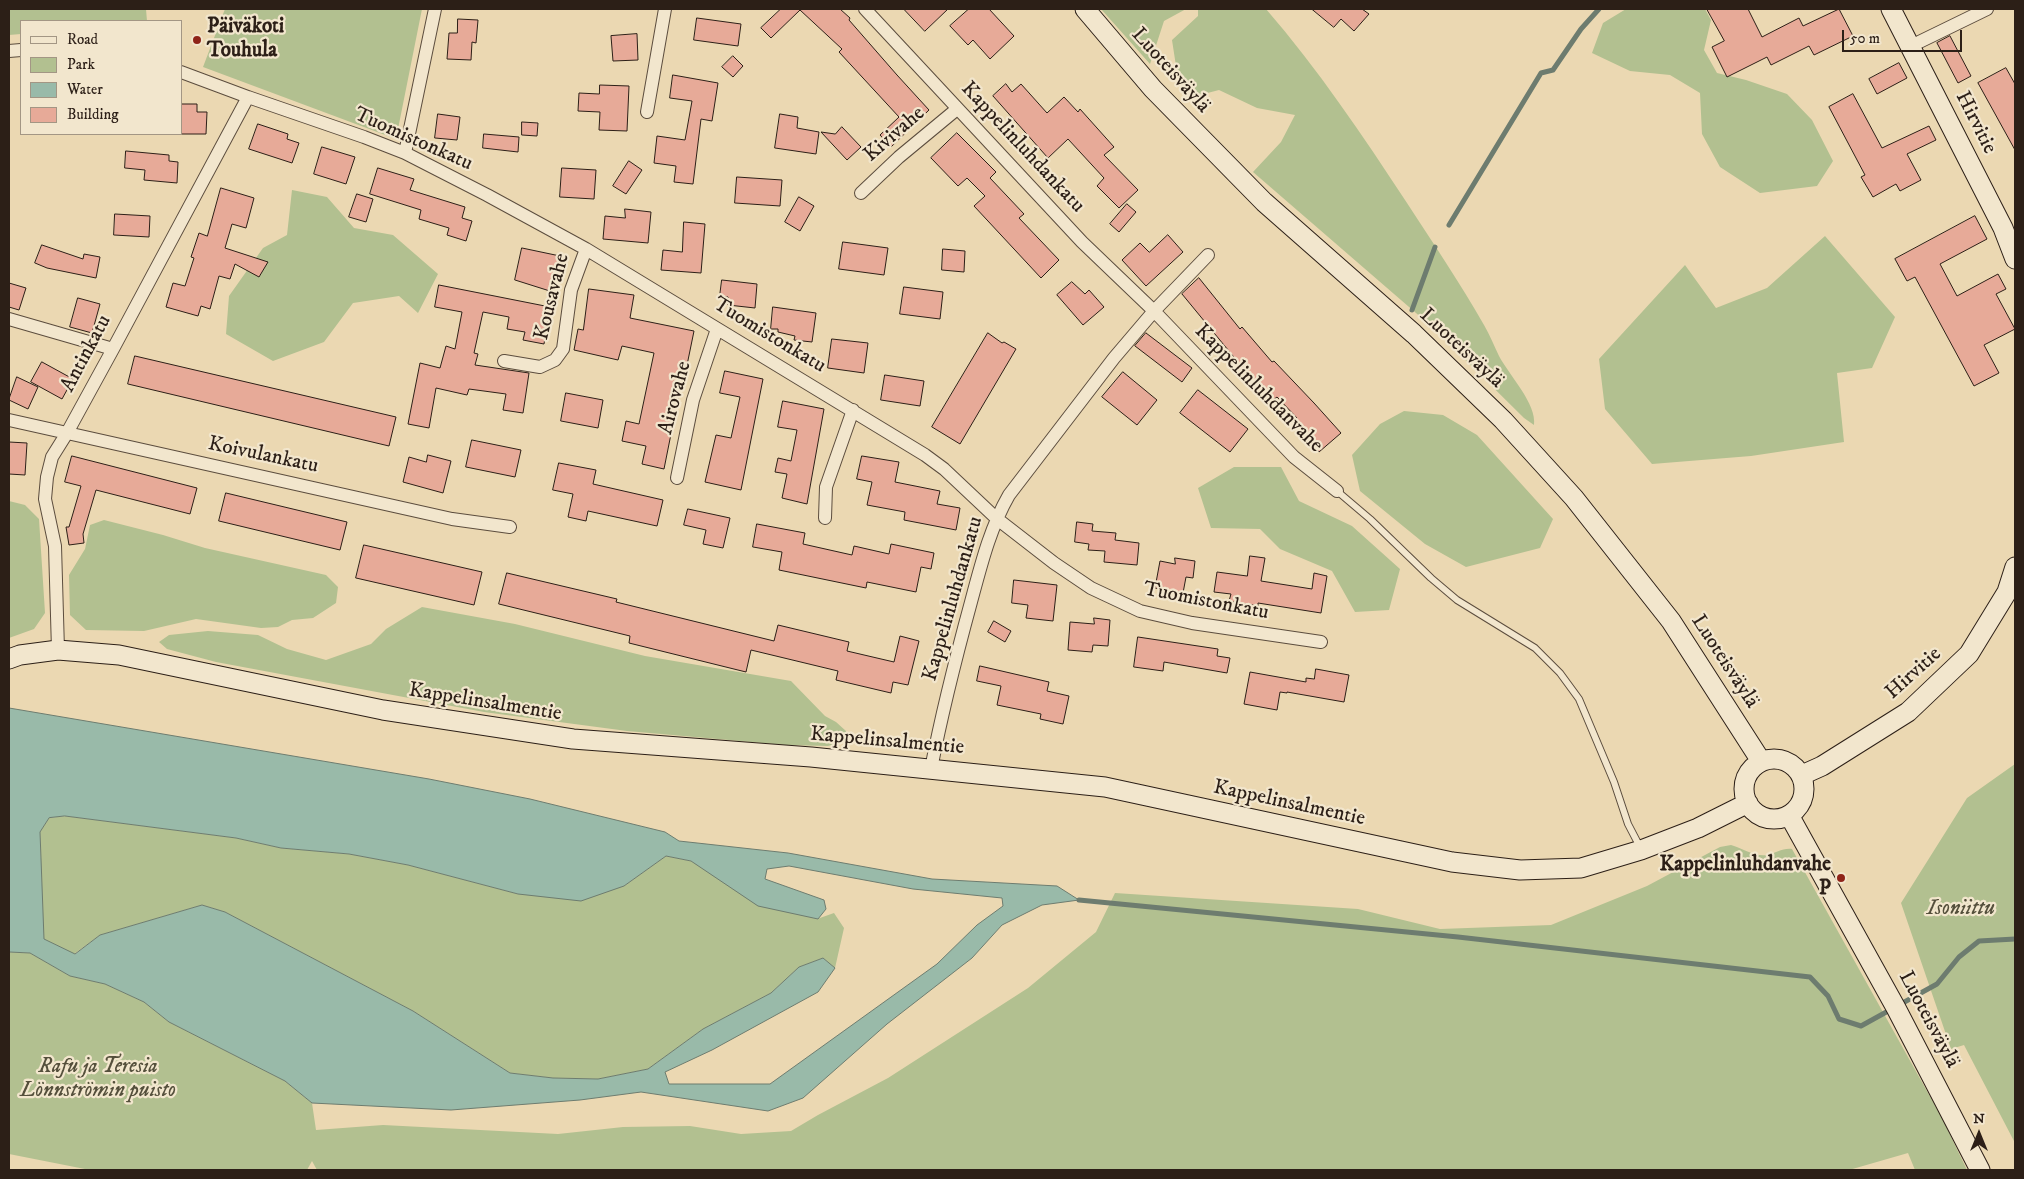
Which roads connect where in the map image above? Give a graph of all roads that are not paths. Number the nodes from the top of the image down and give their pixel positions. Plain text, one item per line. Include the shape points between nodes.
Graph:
1 (434, 9) edge
2 (664, 9) edge
3 (864, 9) edge
4 (1085, 9) edge
5 (1891, 9) edge
6 (1987, 9) edge
7 (1911, 46) junction
8 (182, 72) edge
9 (248, 98) junction
10 (956, 109) junction
11 (647, 112) dead end
12 (405, 153) junction
13 (861, 193) dead end
14 (586, 249) junction
15 (1208, 255) dead end
16 (2015, 258) edge
17 (1154, 311) junction
18 (9, 319) edge
19 (717, 328) junction
20 (113, 349) junction
21 (504, 361) dead end
22 (853, 410) junction
23 (9, 420) edge
24 (67, 433) junction
25 (677, 478) dead end
26 (1336, 491) joint
27 (825, 518) dead end
28 (996, 518) junction
29 (510, 527) dead end
30 (2015, 567) edge
31 (1320, 642) dead end
32 (58, 650) junction
33 (9, 659) edge
34 (1761, 761) junction
35 (931, 768) junction
36 (1802, 776) junction
37 (1748, 804) junction
38 (1789, 816) junction
39 (1641, 850) junction
40 (1980, 1170) edge

1 - 12 street
2 - 11 street
3 - 10 street, Kappelinluhdankatu
4 - 34 street, Luoteisväylä via 1159,95 1264,202 1414,334 1502,420 1574,498 1671,621
5 - 7 street, Hirvitie
6 - 7 street
7 - 16 street, Hirvitie
8 - 9 street, Tuomistonkatu
9 - 12 street, Tuomistonkatu
9 - 20 street, Antinkatu
10 - 13 street, Kivivahe
10 - 17 street, Kappelinluhdankatu via 1082,242
12 - 14 street, Tuomistonkatu
14 - 19 street, Tuomistonkatu
14 - 21 street, Kousavahe via 571,290 563,348 555,360 540,367
15 - 17 street, Kappelinluhdankatu
17 - 26 street, Kappelinluhdanvahe via 1294,457
17 - 28 street, Kappelinluhdankatu via 1009,495
18 - 20 street
19 - 22 street, Tuomistonkatu
19 - 25 street, Airovahe via 693,400
20 - 24 street, Antinkatu
22 - 27 street via 826,487
22 - 28 street, Tuomistonkatu via 944,469
23 - 24 street, Koivulankatu
24 - 29 street, Koivulankatu via 452,519
24 - 32 street, Antinkatu via 52,457 46,499 55,546
26 - 39 lane via 1457,600 1535,648 1560,673 1579,699
28 - 31 street, Tuomistonkatu via 1091,588 1140,611 1192,623
28 - 35 street, Kappelinluhdankatu via 961,638
30 - 36 street, Hirvitie via 2007,592 1969,654 1908,712
32 - 33 street, Kappelinsalmentie
32 - 35 street, Kappelinsalmentie via 120,655 383,710 573,739
34 - 36 street via 1782,759 1796,767
34 - 37 street via 1745,778
35 - 39 street, Kappelinsalmentie via 1105,787 1452,862 1520,870 1582,868
36 - 38 street via 1803,798
37 - 38 street via 1764,817
37 - 39 street, Kappelinsalmentie
38 - 40 street, Luoteisväylä via 1896,1008

